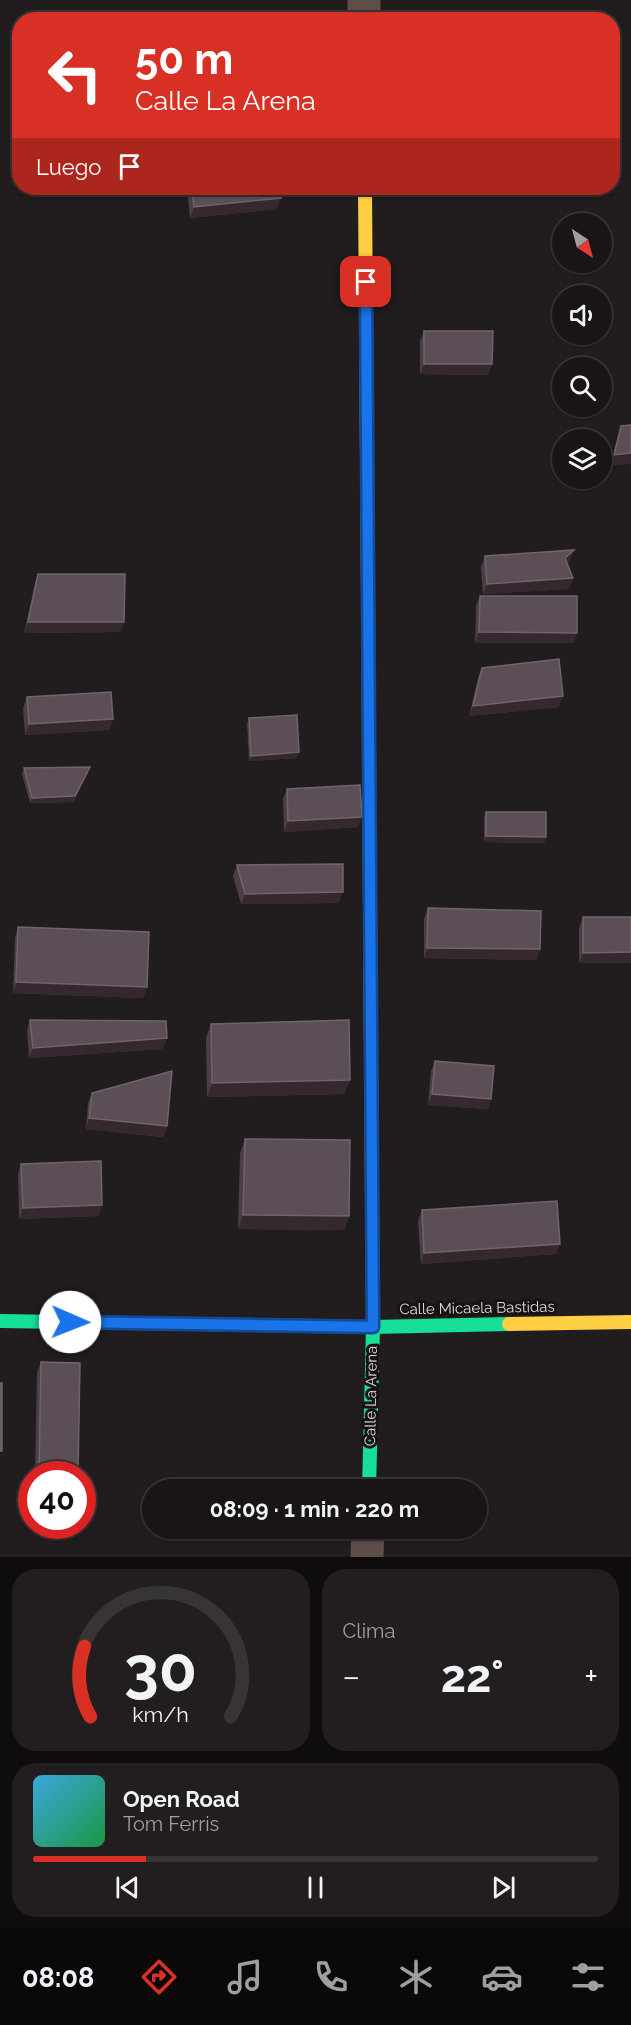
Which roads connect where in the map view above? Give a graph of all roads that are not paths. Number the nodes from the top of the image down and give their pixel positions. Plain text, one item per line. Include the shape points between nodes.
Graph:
1 (365, 195) edge
2 (0, 1321) edge
3 (631, 1322) edge
4 (373, 1327) junction
5 (369, 1479) edge
6 (368, 1539) edge
7 (367, 1557) edge

1 - 4 street, Calle La Arena
2 - 4 street, Calle Micaela Bastidas
3 - 4 street, Calle Micaela Bastidas
4 - 5 street, Calle La Arena
6 - 7 street

